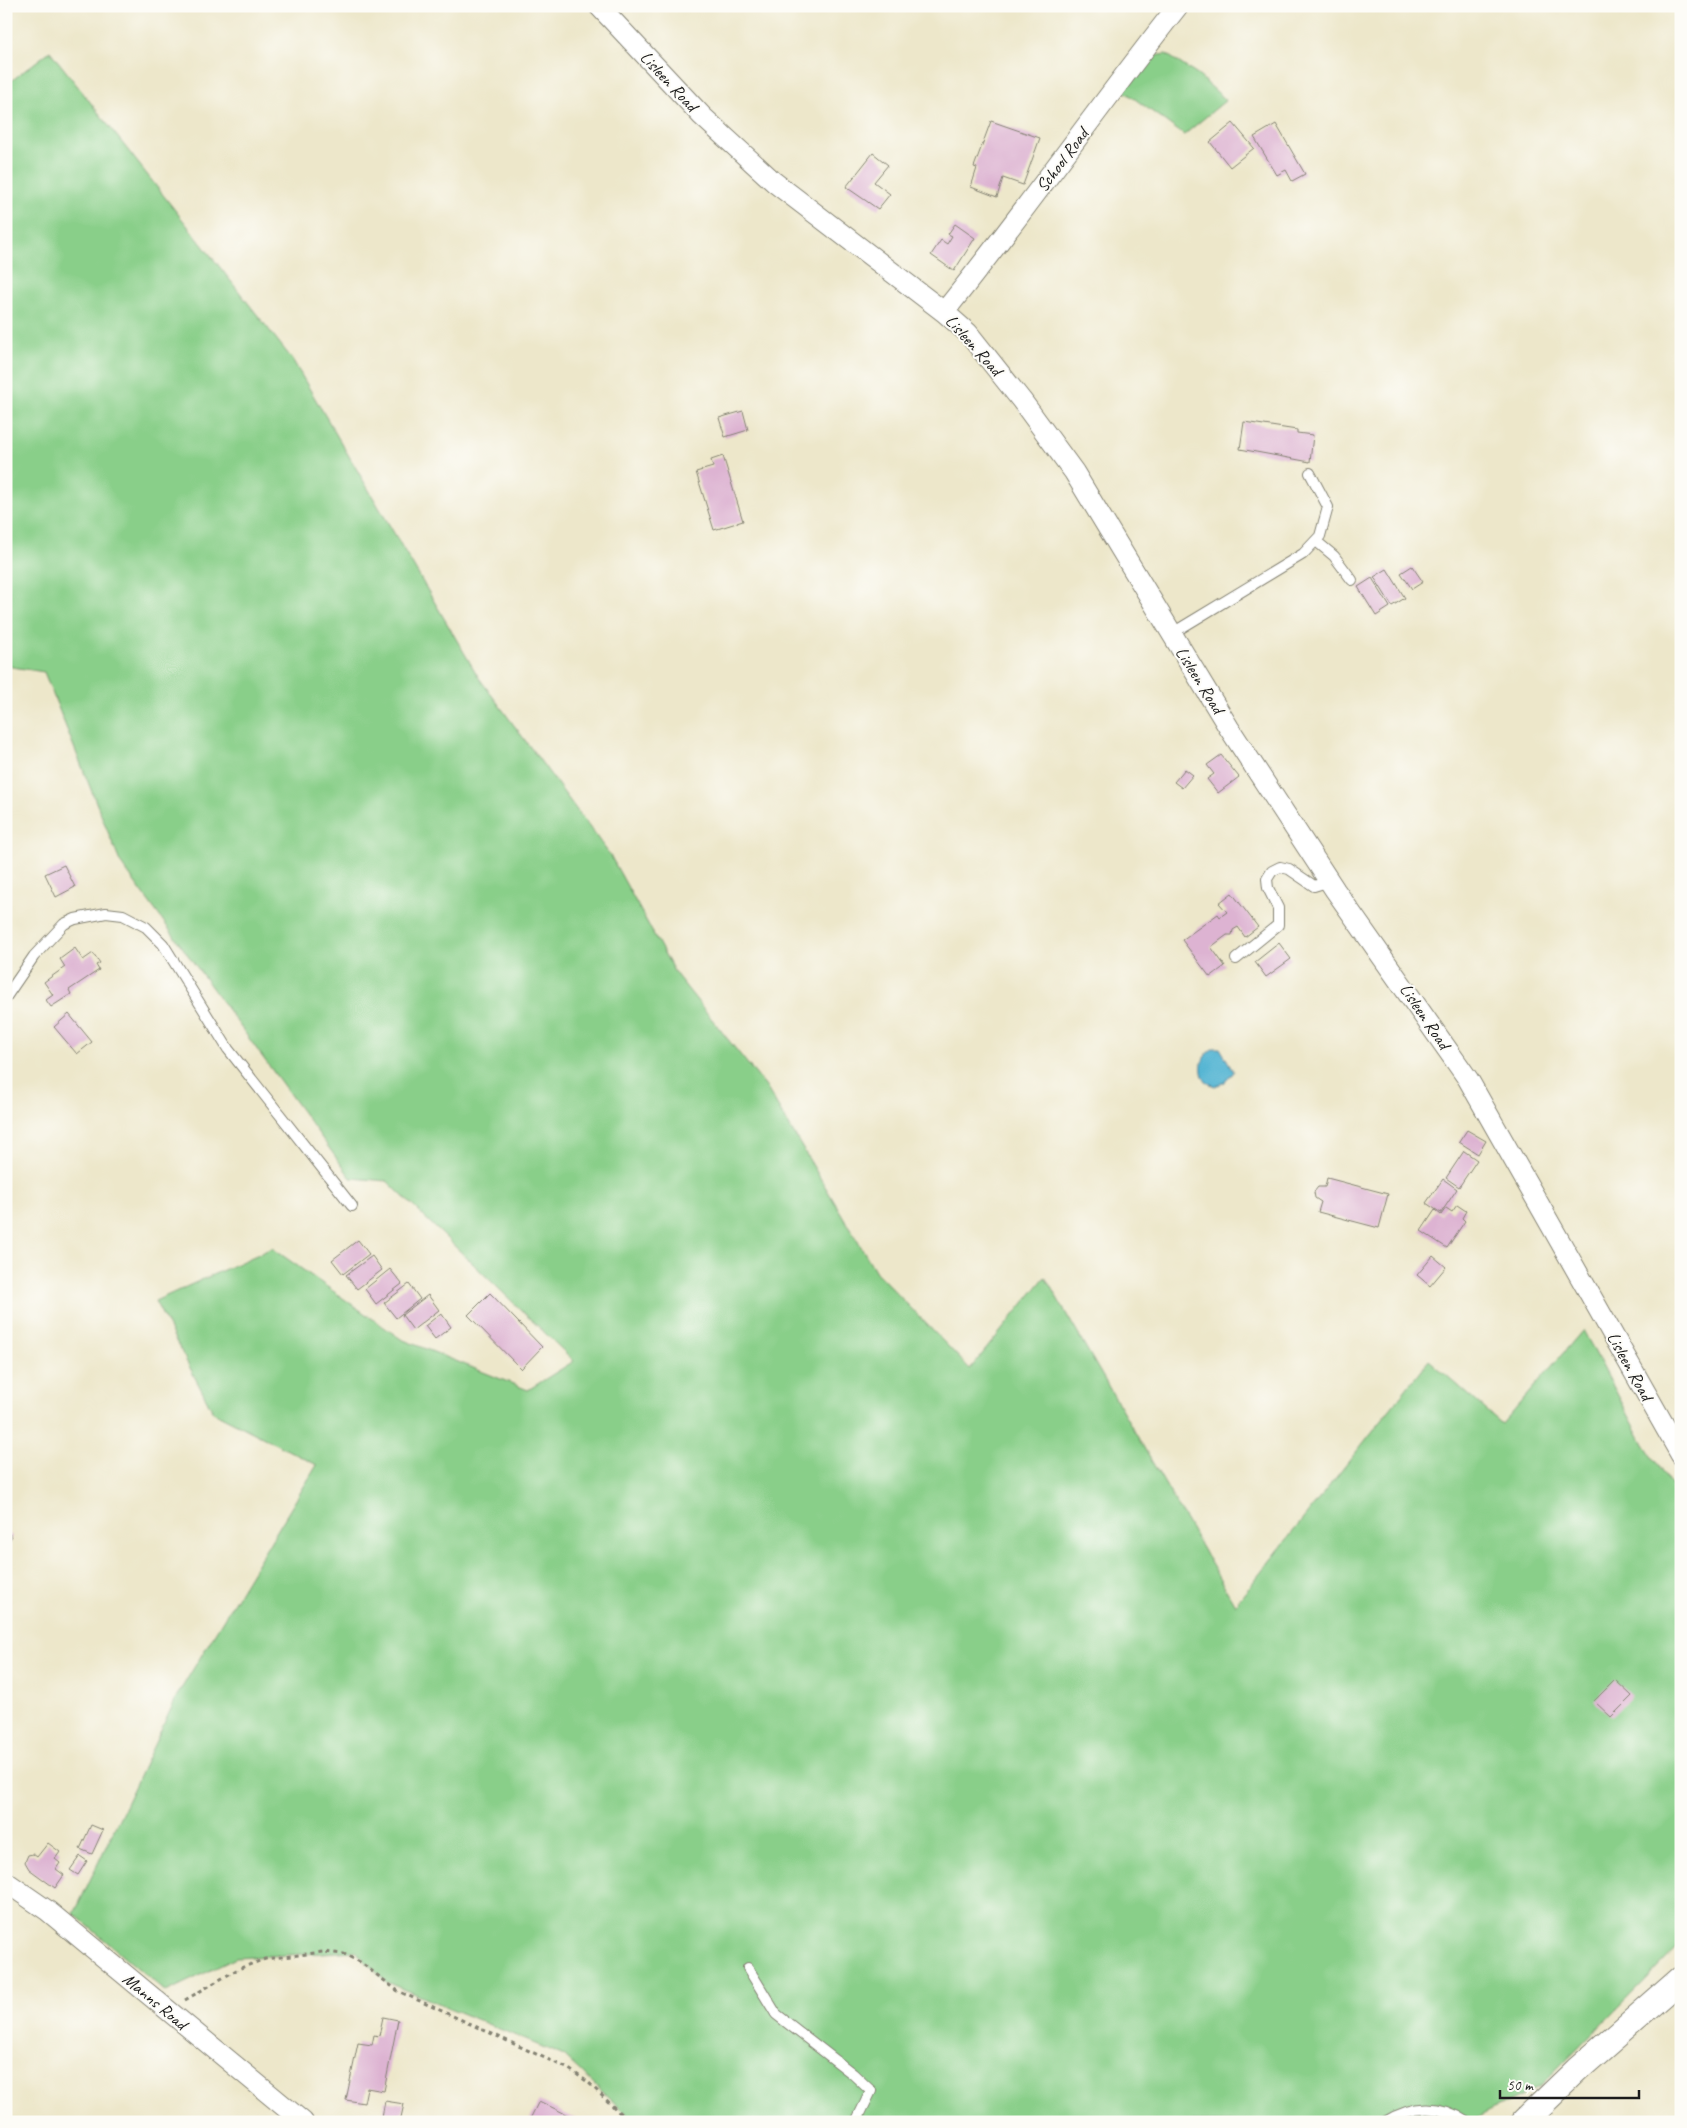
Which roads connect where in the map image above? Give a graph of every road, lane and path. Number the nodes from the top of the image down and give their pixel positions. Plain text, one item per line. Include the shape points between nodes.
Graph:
1 (598, 6) edge
2 (1178, 6) edge
3 (944, 312) junction
4 (1310, 473) dead end
5 (1316, 541) junction
6 (1352, 580) dead end
7 (1171, 634) junction
8 (1330, 880) junction
9 (1236, 959) dead end
10 (6, 997) edge
11 (352, 1206) dead end
12 (1681, 1454) edge
13 (6, 1882) edge
14 (748, 1968) dead end
15 (1681, 1979) edge
16 (168, 2011) junction
17 (303, 2122) edge
18 (630, 2122) edge
19 (856, 2122) edge
20 (1385, 2122) edge
21 (1467, 2122) edge
22 (1523, 2122) edge

1 - 3 street, Lisleen Road via 702,116 774,182
2 - 3 street, School Road via 1126,71 998,246
3 - 7 street, Lisleen Road via 968,333 1074,472
4 - 5 lane via 1328,507
5 - 6 lane via 1334,556
5 - 7 lane via 1304,554
7 - 8 street, Lisleen Road
8 - 9 lane via 1314,886 1289,868 1272,871 1267,879 1278,908 1278,925
8 - 12 street, Lisleen Road via 1468,1079
10 - 11 lane via 34,956 64,924 106,914 124,915 146,927 163,944 228,1049
13 - 16 street, Manns Road via 48,1911
14 - 19 lane via 776,2014 870,2091
15 - 22 street
16 - 17 street, Manns Road
16 - 18 path via 238,1969 265,1959 322,1952 344,1954 411,1997 569,2069 588,2082
20 - 21 lane via 1402,2112 1423,2108 1446,2110

